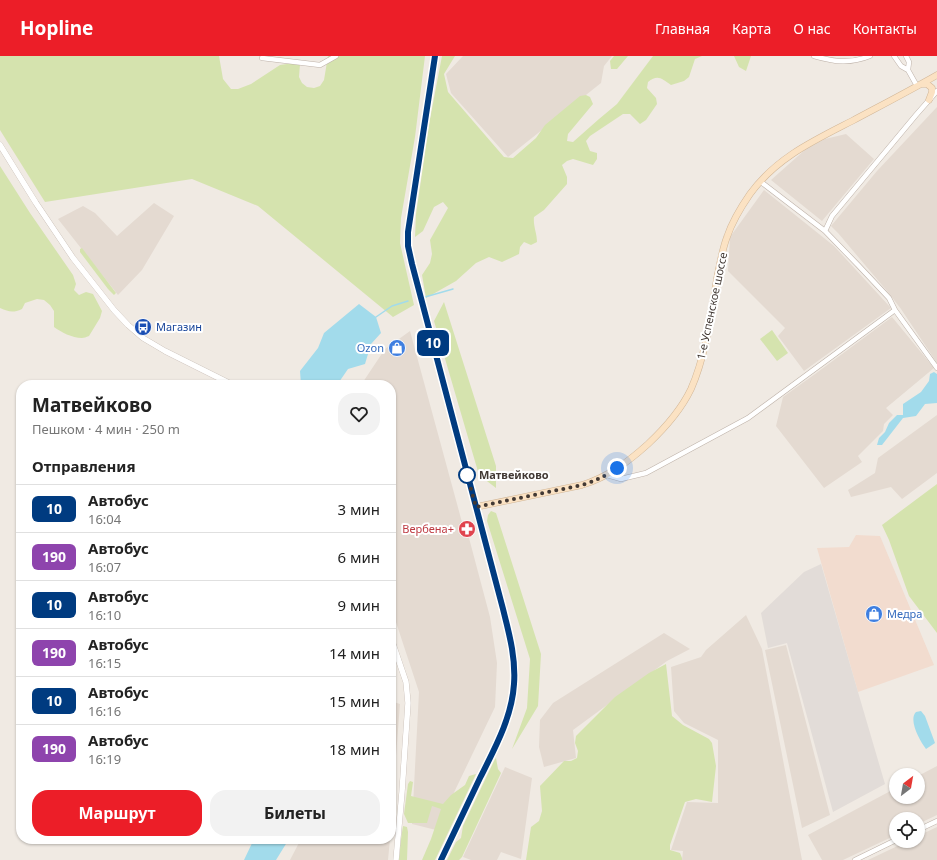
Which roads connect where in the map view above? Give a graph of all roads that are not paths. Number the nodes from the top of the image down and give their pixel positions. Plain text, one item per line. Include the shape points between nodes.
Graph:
1 (336, 56) edge
2 (435, 56) edge
3 (814, 56) edge
4 (870, 56) edge
5 (894, 56) edge
6 (906, 56) edge
7 (262, 58) dead end
8 (908, 70) junction
9 (937, 75) edge
10 (919, 85) junction
11 (937, 91) edge
12 (929, 100) junction
13 (0, 145) edge
14 (760, 182) junction
15 (825, 232) junction
16 (895, 310) junction
17 (937, 368) edge
18 (223, 380) edge
19 (607, 475) junction
20 (476, 507) junction
21 (396, 653) edge
22 (937, 821) edge
23 (925, 827) edge
24 (889, 843) edge
25 (396, 860) edge
26 (441, 860) edge
27 (855, 860) edge

1 - 7 street via 320,65
2 - 20 main road via 408,246
3 - 4 street via 843,62
5 - 8 street via 901,66
6 - 8 street via 909,62
8 - 10 street
9 - 10 main road, 1-е Успенское шоссе
10 - 12 main road via 927,84 932,88
10 - 14 main road, 1-е Успенское шоссе via 793,153
11 - 12 street
12 - 15 street via 832,216
13 - 18 street via 69,252 128,325 154,345
14 - 15 street
14 - 19 main road, 1-е Успенское шоссе via 742,206 727,238 706,340 698,369 682,406 639,452
15 - 16 street via 889,298
16 - 17 street
16 - 19 street via 748,418 646,473 621,479
19 - 20 main road, 1-е Успенское шоссе via 582,485
20 - 26 main road via 510,639 514,691 512,704 495,748
21 - 25 street via 406,682 408,703
22 - 23 street
24 - 27 street

